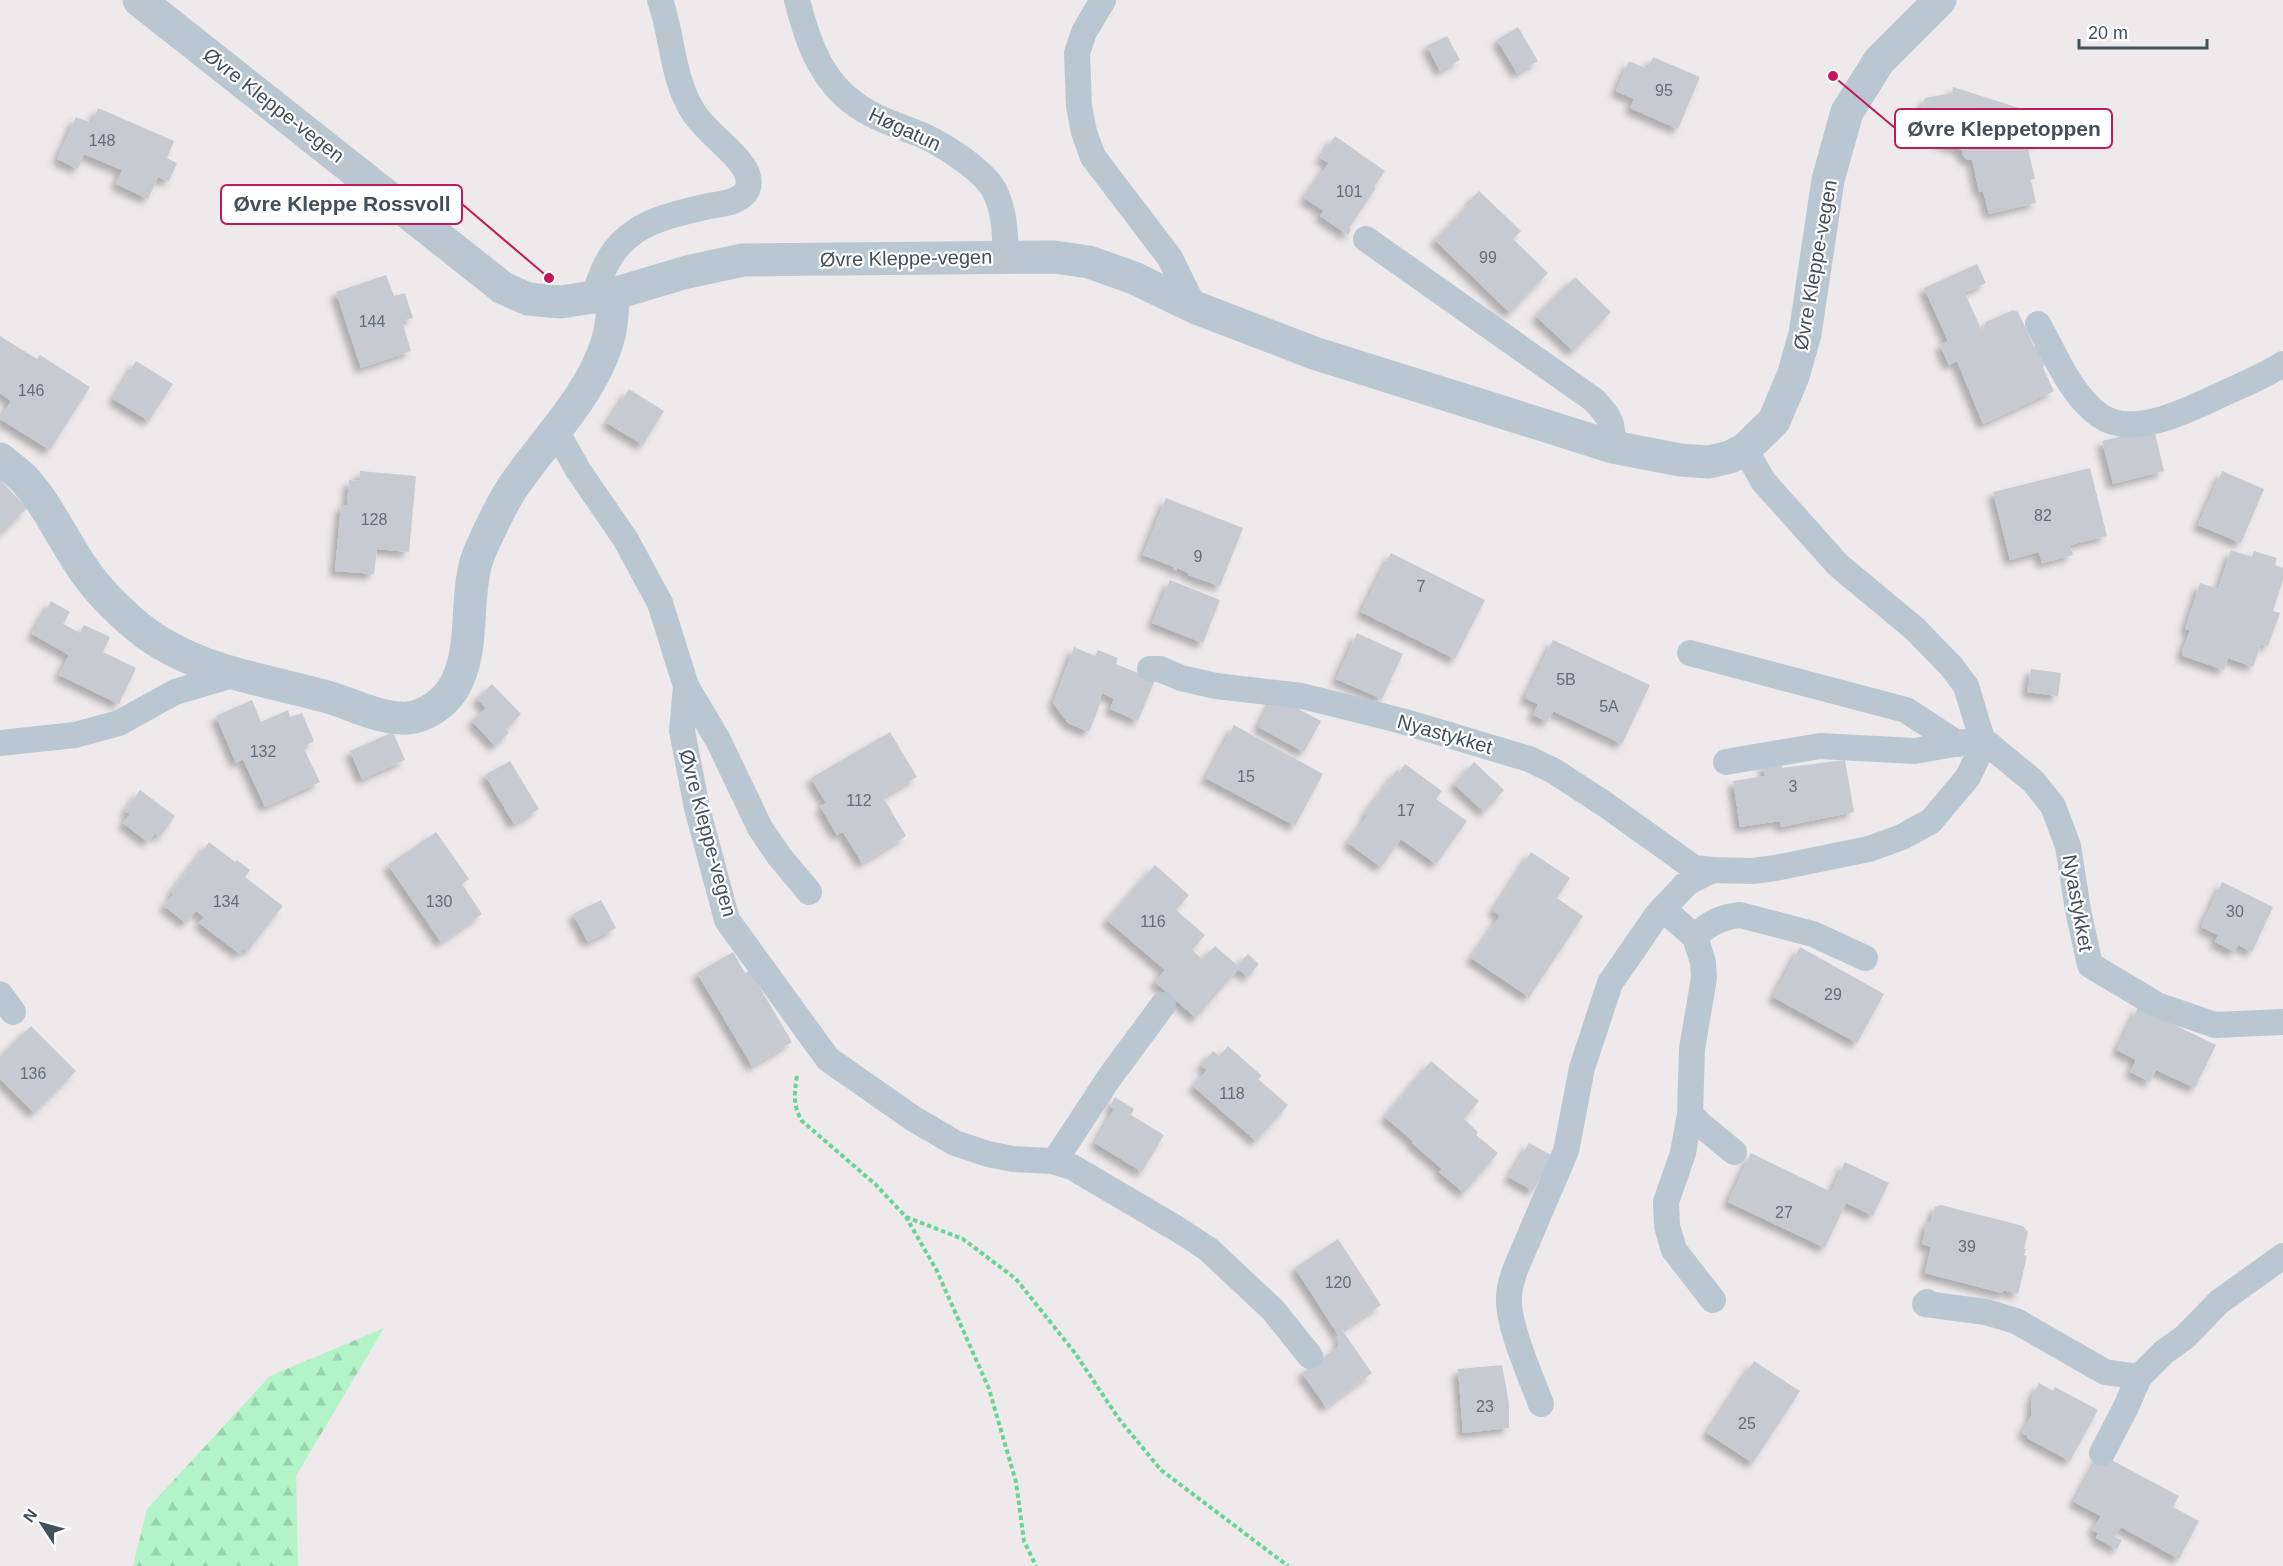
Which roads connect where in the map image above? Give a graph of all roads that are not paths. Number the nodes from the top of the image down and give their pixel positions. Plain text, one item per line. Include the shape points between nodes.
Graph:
1 (139, 0) edge
2 (660, 0) edge
3 (797, 0) edge
4 (1103, 0) edge
5 (1941, 0) edge
6 (1366, 239) dead end
7 (1006, 257) junction
8 (603, 296) junction
9 (1194, 307) junction
10 (2038, 324) dead end
11 (2283, 364) edge
12 (556, 431) junction
13 (1613, 447) junction
14 (1745, 449) junction
15 (0, 459) edge
16 (1690, 652) dead end
17 (1150, 669) dead end
18 (236, 674) junction
19 (686, 686) junction
20 (1970, 741) junction
21 (0, 743) edge
22 (1726, 762) dead end
23 (1712, 870) junction
24 (809, 892) dead end
25 (1663, 909) junction
26 (1695, 937) junction
27 (1865, 958) dead end
28 (1163, 1005) dead end
29 (2283, 1022) edge
30 (1690, 1114) junction
31 (1734, 1152) dead end
32 (1052, 1161) junction
33 (2283, 1256) edge
34 (1713, 1300) dead end
35 (1927, 1302) dead end
36 (1310, 1356) dead end
37 (2139, 1377) junction
38 (1541, 1404) dead end
39 (2102, 1453) dead end

1 - 8 street, Øvre Kleppe-vegen via 503,288 528,299 561,302
2 - 8 lane via 682,90 694,113 744,167 749,187 730,202 671,215 637,229 622,242 599,275
3 - 7 lane, Høgatun via 806,35 818,60 845,96 873,117 950,150 995,192 1004,220
4 - 9 lane via 1077,53 1084,132 1093,157 1170,258
5 - 14 street, Øvre Kleppe-vegen via 1879,61 1847,112 1828,180 1805,334 1793,376 1774,421
6 - 13 lane via 1594,400 1613,425
7 - 8 street, Øvre Kleppe-vegen via 743,260
7 - 9 street, Øvre Kleppe-vegen via 1089,262
8 - 12 street via 612,316 607,344 586,388
9 - 13 street, Øvre Kleppe-vegen via 1314,353
10 - 11 lane via 2079,396 2113,423 2155,422 2175,416
12 - 18 street via 515,483 484,541 474,570 464,654 453,688 440,704 423,715 384,715
12 - 19 lane, Øvre Kleppe-vegen via 626,540 660,603
13 - 14 street, Øvre Kleppe-vegen via 1710,462
14 - 20 lane via 1763,481 1838,565 1915,629 1951,666 1966,686
15 - 18 street via 23,478 86,573 140,629 201,663
16 - 20 lane, Nyastykket via 1906,710
17 - 23 lane, Nyastykket via 1216,686 1302,696 1529,759 1606,805 1694,868
18 - 21 lane via 174,692 119,723 75,735
19 - 24 lane, Øvre Kleppe-vegen via 718,740 760,828
19 - 32 lane, Øvre Kleppe-vegen via 682,731 697,808 727,920 828,1059 955,1143 1013,1159
20 - 22 lane via 1915,751 1820,746
20 - 23 lane, Nyastykket via 1977,758 1968,777 1931,821 1902,837 1869,849 1775,868
20 - 29 lane, Nyastykket via 2033,781 2053,806 2068,846 2090,965 2157,1005 2215,1025
23 - 25 lane via 1687,883
25 - 26 lane
25 - 38 lane via 1610,983 1582,1068 1566,1151 1510,1287 1510,1317
26 - 27 lane via 1708,924 1740,915 1814,934
26 - 30 lane via 1704,962 1704,978 1692,1049
28 - 32 lane
30 - 31 lane
30 - 34 lane via 1683,1153 1666,1202 1666,1226 1674,1250
32 - 36 lane, Øvre Kleppe-vegen via 1096,1180 1208,1249 1273,1310
33 - 37 lane via 2219,1302
35 - 37 lane via 2016,1321 2105,1372
37 - 39 lane

